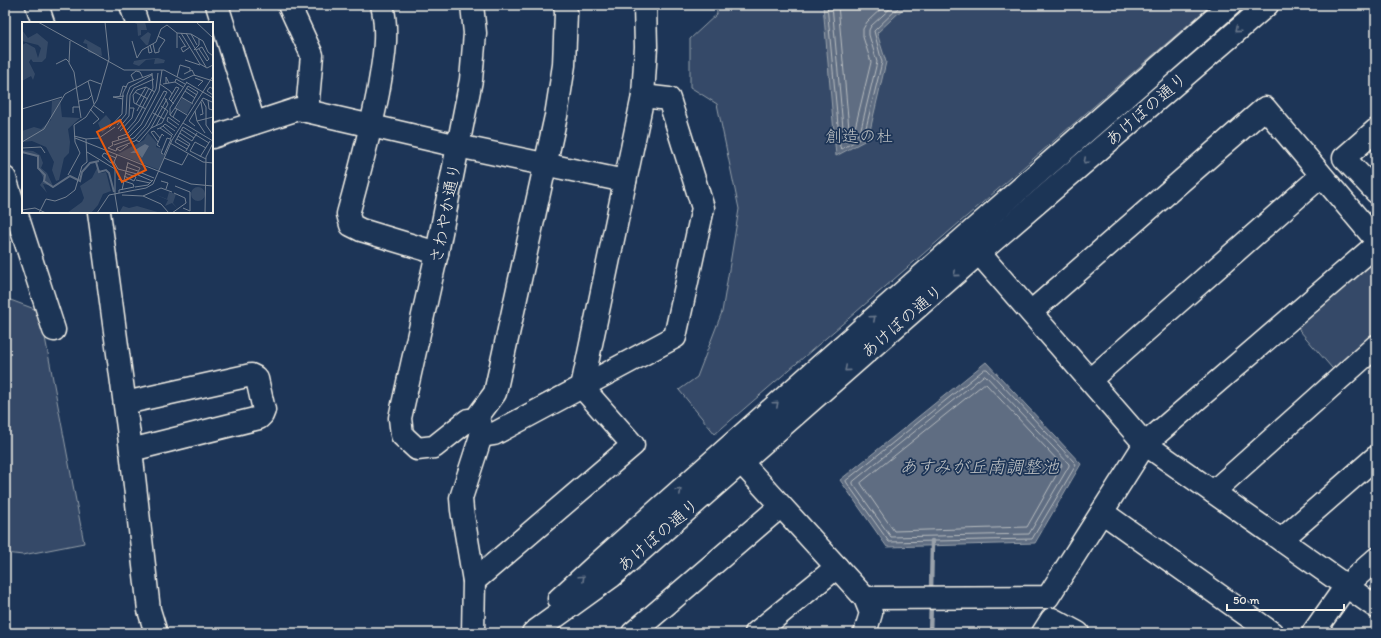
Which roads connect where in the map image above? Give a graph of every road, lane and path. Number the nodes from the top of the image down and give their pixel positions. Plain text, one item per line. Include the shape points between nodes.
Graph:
1 (37, 5) edge
2 (131, 5) edge
3 (217, 5) edge
4 (288, 5) edge
5 (382, 5) edge
6 (472, 5) edge
7 (565, 5) edge
8 (645, 5) edge
9 (1230, 5) edge
10 (1267, 5) edge
11 (43, 22) edge
12 (137, 22) edge
13 (643, 96) junction
14 (307, 111) junction
15 (254, 123) junction
16 (371, 126) junction
17 (1376, 130) edge
18 (213, 137) edge
19 (458, 146) junction
20 (546, 164) junction
21 (1321, 176) junction
22 (5, 178) edge
23 (624, 181) junction
24 (1376, 192) edge
25 (18, 203) edge
26 (99, 213) edge
27 (1376, 240) edge
28 (1376, 244) edge
29 (437, 253) junction
30 (979, 253) junction
31 (1031, 312) junction
32 (54, 330) dead end
33 (1376, 346) edge
34 (1090, 380) junction
35 (582, 387) junction
36 (125, 403) junction
37 (478, 428) junction
38 (1145, 444) junction
39 (131, 450) junction
40 (734, 455) junction
41 (1376, 457) edge
42 (1213, 492) junction
43 (781, 506) junction
44 (1102, 512) junction
45 (1282, 540) junction
46 (1376, 559) edge
47 (837, 567) junction
48 (474, 581) junction
49 (1346, 586) junction
50 (865, 598) junction
51 (1376, 607) edge
52 (156, 633) edge
53 (473, 633) edge
54 (523, 633) edge
55 (533, 633) edge
56 (633, 633) edge
57 (756, 633) edge
58 (865, 633) edge
59 (1043, 633) edge
60 (1078, 633) edge
61 (1272, 633) edge
62 (1313, 633) edge

1 - 11 street
2 - 12 street
3 - 15 street
4 - 14 street via 312,55
5 - 16 street via 384,57
6 - 19 street, さわやか通り via 475,33 471,80
7 - 20 street via 564,64
8 - 13 street
40 -> 9 street, あけぼの通り via 964,238
10 -> 30 street, あけぼの通り
13 - 23 street
13 - 35 street via 669,99 703,208 675,337
14 - 15 street via 298,109
14 - 16 street
15 - 18 street
16 - 19 street
16 - 29 street via 348,214 351,225
17 - 24 street via 1344,158
19 - 20 street
19 - 29 street, さわやか通り
20 - 23 street
20 - 37 street via 495,393
21 - 27 street
21 - 31 street via 1265,108
21 - 34 street
22 - 25 street
23 - 35 street
25 - 32 street
26 - 36 street
28 - 38 street
29 - 37 street, さわやか通り via 400,418 402,435 417,449 434,447 468,420
30 - 31 street
30 -> 40 street, あけぼの通り
31 - 34 street
33 - 42 street
34 - 38 street
35 - 37 street via 494,434
35 - 48 street via 633,445
36 - 39 street
36 - 39 street via 251,376 257,379 264,410 259,418
37 - 48 street via 461,498
38 - 42 street
38 - 44 street
39 - 52 street via 149,610
40 - 43 street
54 -> 40 street, あけぼの通り via 596,565
40 - 55 street, あけぼの通り via 612,576
41 - 45 street
42 - 45 street
43 - 47 street
43 - 56 street
44 - 50 street via 1048,597
44 - 61 street
45 - 49 street
46 - 49 street
47 - 50 street
47 - 57 street
48 - 53 street
49 - 51 street
49 - 62 street
50 - 58 street via 871,613
59 - 60 street via 1052,619

